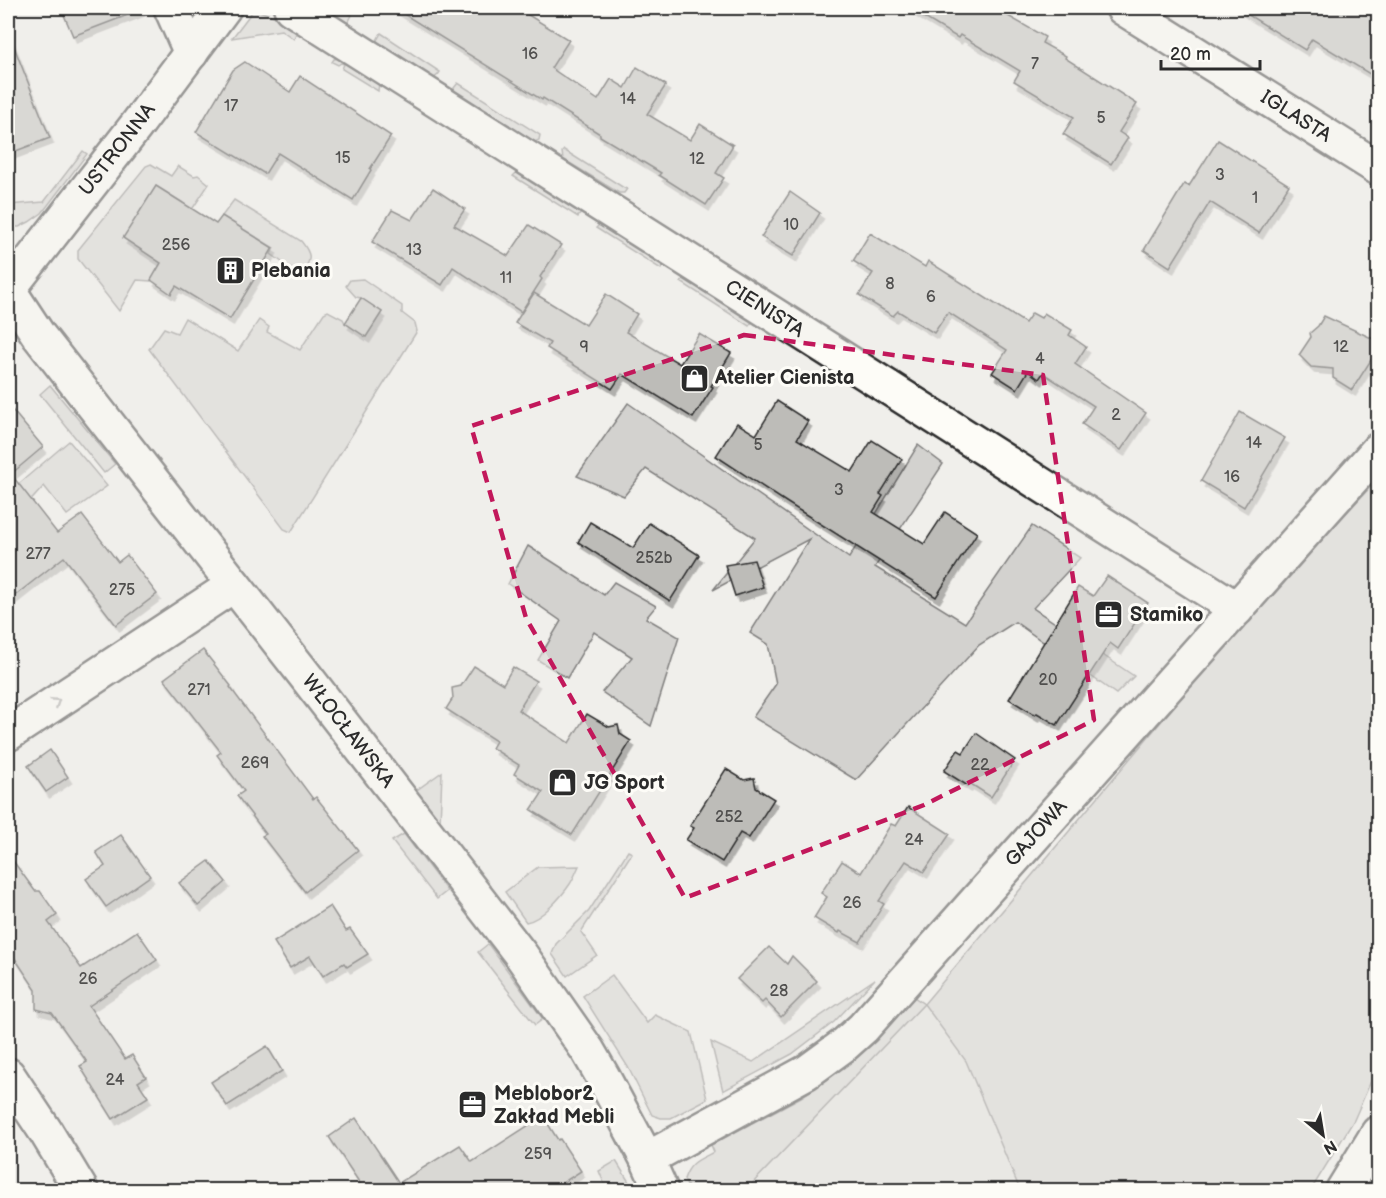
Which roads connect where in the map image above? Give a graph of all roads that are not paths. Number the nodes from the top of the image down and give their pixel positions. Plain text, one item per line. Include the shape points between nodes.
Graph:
1 (171, 8) edge
2 (224, 8) edge
3 (291, 8) edge
4 (1123, 8) edge
5 (190, 53) junction
6 (1378, 168) edge
7 (8, 290) edge
8 (1378, 450) edge
9 (234, 585) junction
10 (1238, 609) junction
11 (8, 734) edge
12 (8, 1075) edge
13 (1378, 1133) edge
14 (647, 1159) junction
15 (81, 1191) edge
16 (661, 1191) edge
17 (1343, 1191) edge

1 - 5 street
2 - 5 street, USTRONNA
3 - 10 street, CIENISTA
4 - 6 street, IGLASTA
5 - 7 street, USTRONNA
7 - 9 street, WŁOCŁAWSKA via 39,336
8 - 10 street, GAJOWA
11 -> 9 street
9 - 14 street, WŁOCŁAWSKA via 521,955 588,1052
10 - 14 street, GAJOWA via 863,1028 807,1072
12 - 15 street
13 - 17 street
14 - 16 street, WŁOCŁAWSKA

